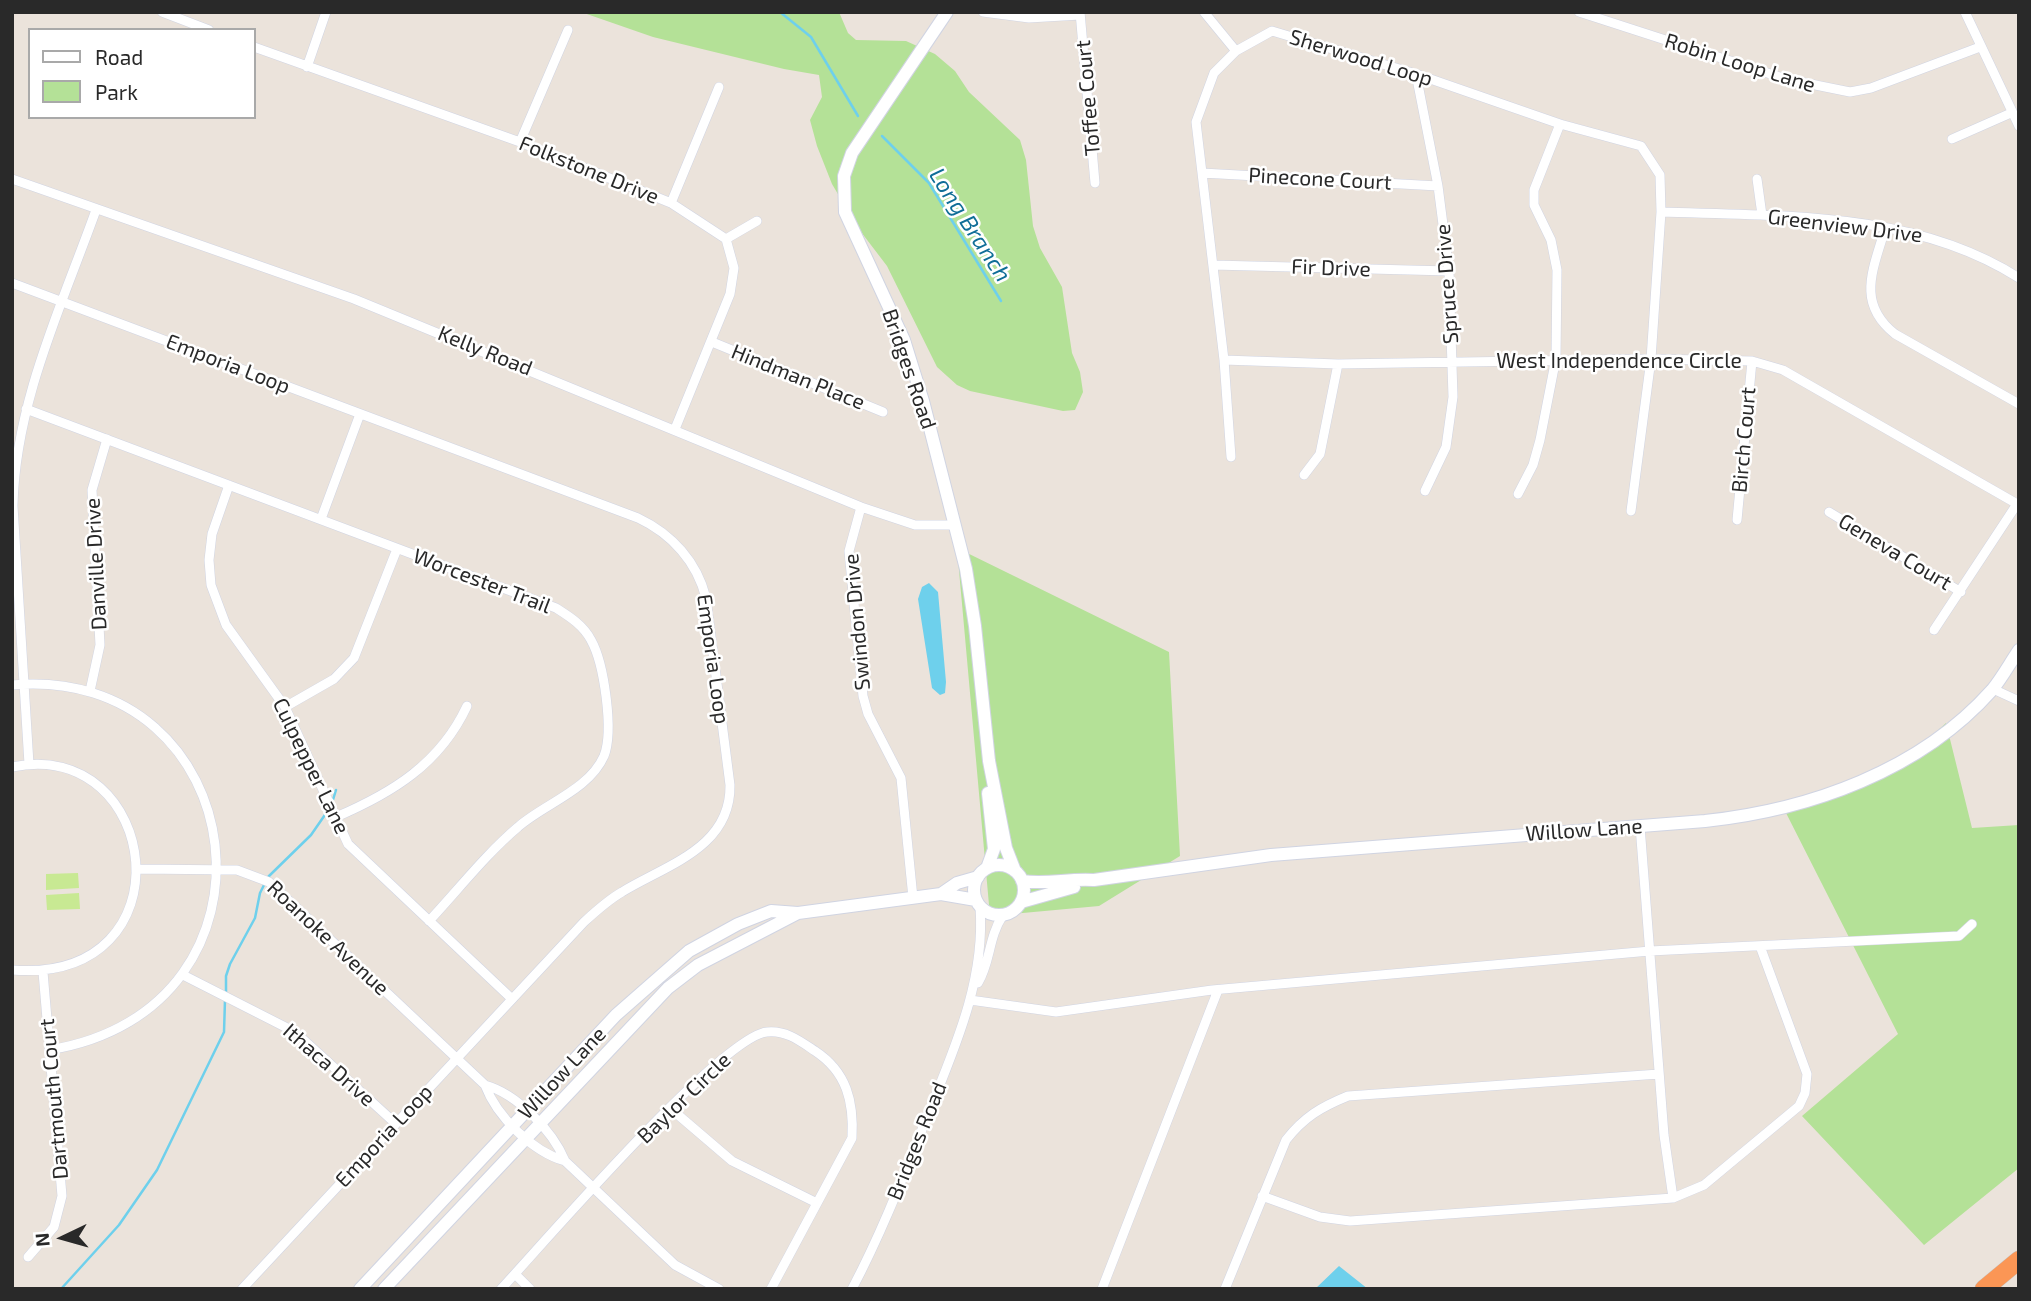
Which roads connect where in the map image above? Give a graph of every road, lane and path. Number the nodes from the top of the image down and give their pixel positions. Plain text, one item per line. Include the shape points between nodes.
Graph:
1 (162, 12) edge
2 (326, 12) edge
3 (947, 12) edge
4 (982, 12) edge
5 (1204, 12) edge
6 (1579, 12) edge
7 (1965, 12) edge
8 (1080, 14) edge
9 (204, 28) edge
10 (568, 30) dead end
11 (1980, 47) junction
12 (256, 48) edge
13 (1236, 51) junction
14 (307, 67) junction
15 (1416, 74) junction
16 (719, 87) dead end
17 (2011, 113) junction
18 (1560, 124) junction
19 (2019, 126) edge
20 (1952, 139) dead end
21 (520, 142) junction
22 (1202, 173) junction
23 (12, 179) edge
24 (1757, 179) dead end
25 (1095, 183) dead end
26 (1438, 186) junction
27 (671, 203) junction
28 (96, 210) junction
29 (1661, 212) junction
30 (1762, 215) junction
31 (757, 221) dead end
32 (1885, 229) junction
33 (726, 239) junction
34 (1213, 265) junction
35 (1449, 271) junction
36 (2019, 278) edge
37 (12, 283) edge
38 (63, 302) junction
39 (712, 342) junction
40 (1556, 358) junction
41 (1651, 359) junction
42 (1224, 360) junction
43 (1752, 361) junction
44 (1452, 363) junction
45 (1338, 364) junction
46 (2019, 404) edge
47 (26, 409) junction
48 (883, 412) dead end
49 (360, 414) junction
50 (675, 429) junction
51 (107, 439) junction
52 (1231, 457) dead end
53 (1304, 475) dead end
54 (229, 485) junction
55 (1424, 491) dead end
56 (1518, 494) dead end
57 (2018, 505) edge
58 (861, 507) junction
59 (1631, 511) dead end
60 (1829, 512) dead end
61 (321, 519) junction
62 (1737, 520) dead end
63 (955, 525) junction
64 (397, 549) junction
65 (14, 570) edge
66 (1961, 592) junction
67 (1934, 629) dead end
68 (2019, 650) edge
69 (24, 684) junction
70 (12, 685) edge
71 (1993, 689) junction
72 (90, 691) junction
73 (2019, 701) edge
74 (467, 706) dead end
75 (285, 707) junction
76 (989, 761) junction
77 (29, 764) junction
78 (12, 767) edge
79 (336, 817) junction
80 (1640, 826) junction
81 (138, 869) junction
82 (217, 869) junction
83 (982, 872) junction
84 (1019, 876) junction
85 (1094, 880) junction
86 (941, 894) junction
87 (914, 898) junction
88 (1021, 902) junction
89 (978, 903) junction
90 (798, 913) junction
91 (1003, 915) junction
92 (429, 921) junction
93 (1972, 924) dead end
94 (1760, 946) junction
95 (1650, 951) junction
96 (12, 970) edge
97 (43, 972) junction
98 (183, 975) junction
99 (1218, 990) junction
100 (972, 995) junction
101 (512, 999) junction
102 (49, 1050) junction
103 (457, 1058) junction
104 (1659, 1074) junction
105 (485, 1085) junction
106 (670, 1108) junction
107 (526, 1112) junction
108 (395, 1123) junction
109 (539, 1124) junction
110 (513, 1126) junction
111 (526, 1137) junction
112 (565, 1161) junction
113 (594, 1189) junction
114 (1262, 1196) junction
115 (1673, 1198) junction
116 (817, 1203) junction
117 (28, 1257) dead end
118 (2019, 1260) edge
119 (514, 1274) junction
120 (242, 1289) edge
121 (360, 1289) edge
122 (384, 1289) edge
123 (501, 1289) edge
124 (530, 1289) edge
125 (719, 1289) edge
126 (771, 1289) edge
127 (852, 1289) edge
128 (1101, 1289) edge
129 (1225, 1289) edge
130 (1984, 1289) edge

1 - 9 street
2 - 14 street
3 - 63 street, Bridges Road via 852,153 842,196 849,227 890,308 914,370
4 - 8 street via 1029,18
5 - 13 street
6 - 11 street, Robin Loop Lane via 1786,79 1850,92
7 - 11 street
8 - 25 street, Toffee Court
10 - 21 street
11 - 17 street
12 - 14 street, Folkstone Drive
13 - 15 street, Sherwood Loop via 1272,31
13 - 22 street, Sherwood Loop via 1214,73 1196,122
14 - 21 street, Folkstone Drive
15 - 18 street, Sherwood Loop
15 - 26 street, Spruce Drive
16 - 27 street
17 - 19 street
17 - 20 street
18 - 29 street, Sherwood Loop via 1641,146 1660,174
18 - 40 street via 1534,190 1534,205 1551,240 1557,270
21 - 27 street, Folkstone Drive
22 - 26 street, Pinecone Court
22 - 34 street, Sherwood Loop
23 - 28 street, Kelly Road
24 - 30 street
26 - 35 street, Spruce Drive
27 - 33 street, Folkstone Drive
28 - 38 street
28 - 50 street, Kelly Road via 354,299
29 - 30 street, Greenview Drive
29 - 41 street, Sherwood Loop
30 - 32 street, Greenview Drive
31 - 33 street
32 - 36 street, Greenview Drive via 1946,241
32 - 46 street via 1870,287 1881,323
33 - 39 street via 734,268 730,294
34 - 35 street, Fir Drive
34 - 42 street, Sherwood Loop
35 - 44 street, Spruce Drive
37 - 38 street, Emporia Loop
38 - 47 street
38 - 49 street, Emporia Loop
39 - 48 street, Hindman Place
39 - 50 street
40 - 41 street, West Independence Circle
40 - 44 street, West Independence Circle
40 - 56 street via 1533,466
41 - 43 street, West Independence Circle
41 - 59 street, Sherwood Loop
42 - 45 street, West Independence Circle
42 - 52 street, Sherwood Loop
43 - 57 street, West Independence Circle via 1783,370
43 - 62 street, Birch Court
44 - 45 street, West Independence Circle
44 - 55 street, Spruce Drive via 1446,447
45 - 53 street via 1320,454
47 - 51 street, Worcester Trail
47 - 65 street via 14,478
49 - 61 street
49 - 101 street, Emporia Loop via 650,523 687,557 706,598 730,785 724,817 698,850 604,904
50 - 58 street, Kelly Road
51 - 54 street, Worcester Trail
51 - 72 street, Danville Drive via 92,490 100,645
54 - 61 street, Worcester Trail
54 - 75 street, Culpepper Lane via 212,534 211,585 226,625
57 - 66 street
58 - 63 street, Kelly Road via 915,525
58 - 87 street, Swindon Drive via 849,551 863,696 901,778
60 - 66 street, Geneva Court
61 - 64 street, Worcester Trail
63 - 76 street, Bridges Road via 975,626
64 - 75 street via 354,658 334,679
64 - 92 street, Worcester Trail via 556,608 579,623 600,662 608,732 604,755 590,777 518,827
65 - 69 street
66 - 67 street
68 - 71 street, Willow Lane
69 - 70 street
69 - 72 street
69 - 77 street
71 - 73 street
71 - 80 street, Willow Lane via 1927,745 1839,791 1748,816
72 - 82 street via 144,719 183,759 210,814
74 - 79 street via 456,729 402,785
75 - 79 street, Culpepper Lane
76 - 83 street, Bridges Road via 994,849
76 - 84 street, Bridges Road via 1006,848
77 - 78 street
77 - 81 street via 62,768 93,782 117,806 133,836
79 - 92 street, Culpepper Lane via 348,844
80 - 85 street, Willow Lane via 1271,856
80 - 95 street
81 - 82 street, Roanoke Avenue
81 - 97 street via 133,900 120,927 99,950 72,965
82 - 98 street via 207,928
82 - 103 street, Roanoke Avenue via 246,872 269,882
83 - 84 street via 1003,865
83 - 86 street, Willow Lane
83 - 89 street via 973,888
84 - 85 street, Willow Lane via 1039,884
84 - 88 street via 1024,889
85 - 88 street, Willow Lane
86 - 87 street, Willow Lane
86 - 89 street, Willow Lane
87 - 90 street, Willow Lane
88 - 91 street
89 - 91 street via 990,914
89 - 100 street, Bridges Road via 981,929
90 - 107 street, Willow Lane via 771,911 689,951 616,1016
90 - 109 street, Willow Lane via 698,965 668,988
91 - 100 street, Bridges Road via 992,932 985,972
92 - 101 street, Culpepper Lane
93 - 94 street via 1959,936
94 - 95 street
94 - 115 street via 1807,1074 1805,1093 1799,1106 1704,1185
95 - 99 street
95 - 104 street
96 - 97 street
97 - 102 street, Dartmouth Court
98 - 102 street via 154,1005 122,1027 78,1045
98 - 108 street, Ithaca Drive via 295,1032
99 - 100 street via 1056,1012
99 - 128 street
100 - 127 street, Bridges Road via 907,1167
101 - 103 street, Emporia Loop
102 - 117 street, Dartmouth Court via 62,1196 54,1227
103 - 105 street, Roanoke Avenue
103 - 108 street, Emporia Loop
104 - 114 street via 1348,1096 1302,1120 1286,1140
104 - 115 street
105 - 107 street, Roanoke Avenue via 500,1090
105 - 110 street, Roanoke Avenue via 490,1099
106 - 113 street, Baylor Circle
106 - 116 street via 732,1161
106 - 116 street, Baylor Circle via 740,1043 765,1032 781,1032 829,1060 850,1093 852,1138
107 - 109 street, Roanoke Avenue
107 - 110 street, Willow Lane
108 - 120 street, Emporia Loop
109 - 111 street, Willow Lane
109 - 112 street, Roanoke Avenue via 558,1143
110 - 111 street, Roanoke Avenue
110 - 121 street, Willow Lane
111 - 112 street, Roanoke Avenue via 549,1157
111 - 122 street, Willow Lane
112 - 113 street
113 - 119 street, Baylor Circle
113 - 125 street via 675,1265
114 - 115 street via 1320,1217 1350,1221
114 - 129 street
116 - 126 street, Baylor Circle
118 - 130 highway
119 - 123 street, Baylor Circle
119 - 124 street

